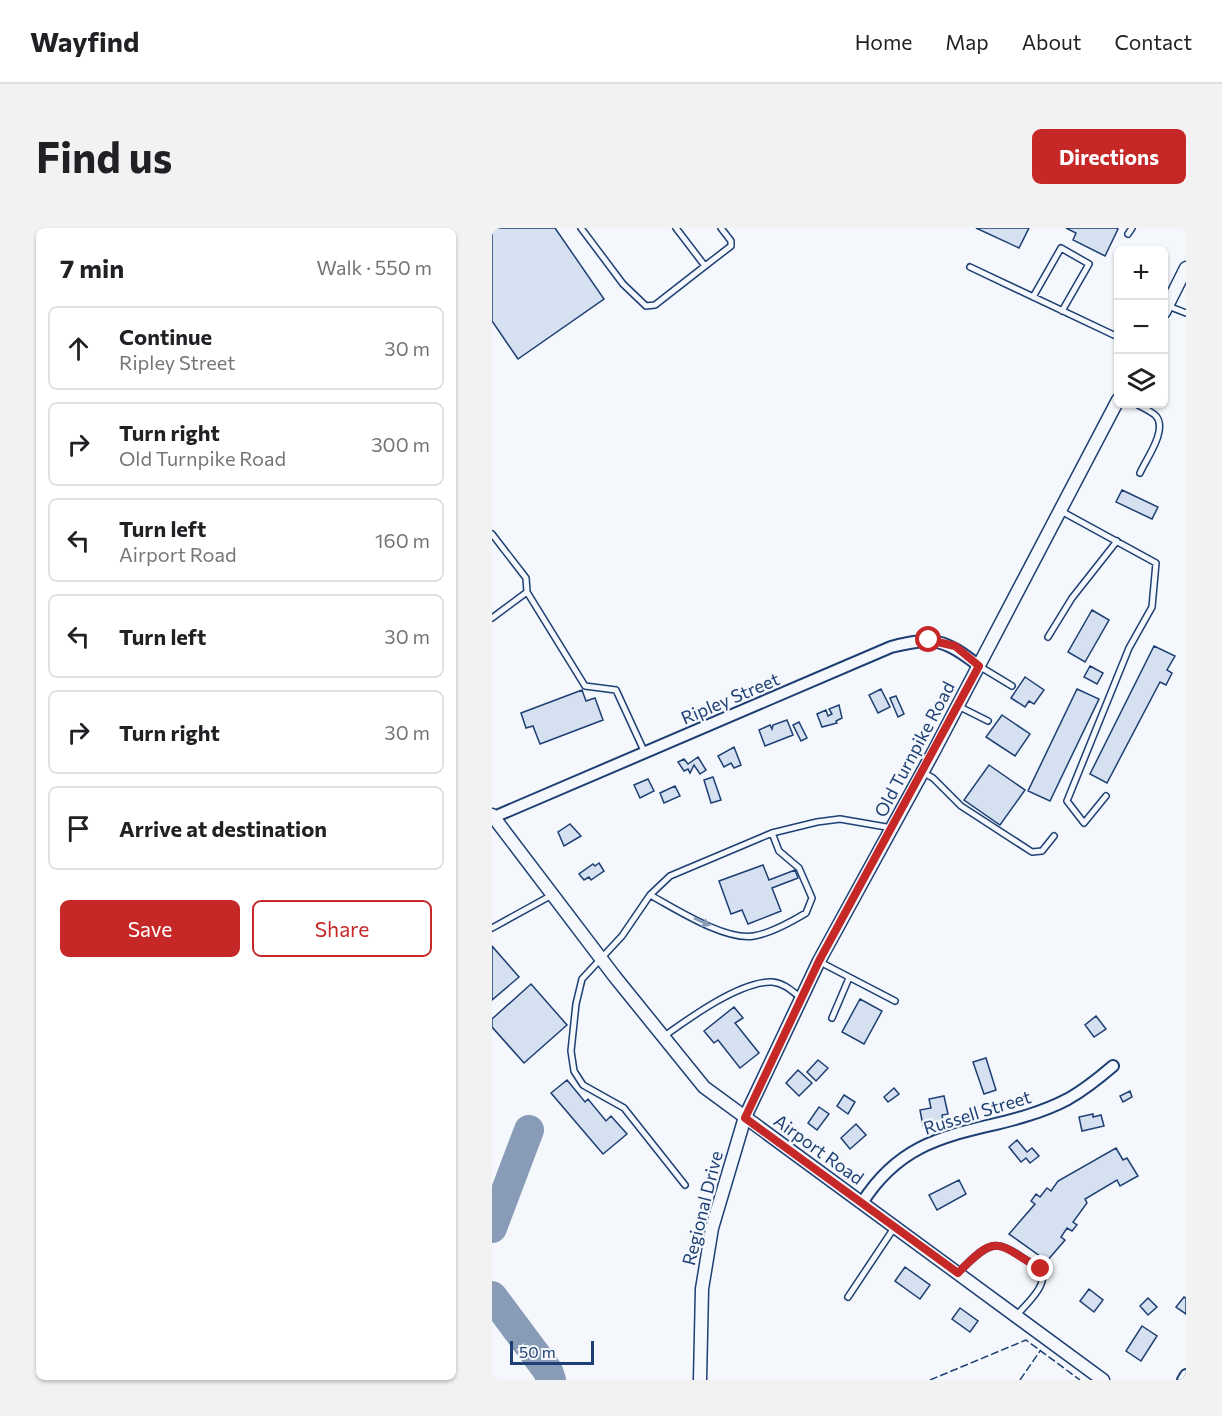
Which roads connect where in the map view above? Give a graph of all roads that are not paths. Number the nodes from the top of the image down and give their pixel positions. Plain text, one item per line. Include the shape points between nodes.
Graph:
1 (581, 228) edge
2 (676, 228) edge
3 (721, 228) edge
4 (1132, 228) edge
5 (1128, 234) dead end
6 (705, 266) junction
7 (970, 267) dead end
8 (1186, 268) edge
9 (1033, 297) junction
10 (1168, 303) edge
11 (1168, 310) edge
12 (1062, 311) junction
13 (1186, 313) edge
14 (1114, 335) edge
15 (1115, 408) edge
16 (1143, 408) edge
17 (1140, 473) dead end
18 (1060, 510) junction
19 (492, 534) edge
20 (1117, 541) junction
21 (527, 592) junction
22 (492, 618) edge
23 (1048, 637) dead end
24 (979, 666) junction
25 (1012, 686) dead end
26 (958, 706) junction
27 (988, 721) dead end
28 (645, 753) junction
29 (922, 772) junction
30 (1107, 796) dead end
31 (493, 816) edge
32 (891, 828) junction
33 (772, 833) junction
34 (1054, 836) dead end
35 (554, 895) junction
36 (650, 895) junction
37 (492, 928) edge
38 (600, 957) junction
39 (819, 961) junction
40 (849, 978) junction
41 (801, 998) junction
42 (895, 1001) dead end
43 (832, 1018) dead end
44 (663, 1038) junction
45 (1113, 1066) dead end
46 (745, 1118) junction
47 (685, 1185) dead end
48 (862, 1203) junction
49 (895, 1227) junction
50 (958, 1273) junction
51 (848, 1297) dead end
52 (1016, 1316) junction
53 (1186, 1375) edge
54 (700, 1380) edge
55 (1103, 1380) edge
56 (1183, 1380) edge

1 - 6 lane via 623,284 646,306 655,305
2 - 6 lane
3 - 6 lane via 731,246
4 - 5 lane
7 - 9 lane
8 - 10 street
9 - 12 lane
9 - 12 lane via 1061,248 1089,264
11 - 13 lane
12 - 14 lane
15 - 18 street, Old Turnpike Road
16 - 17 lane via 1160,422 1160,432
18 - 20 lane
18 - 24 street, Old Turnpike Road
19 - 21 lane via 526,578
20 - 23 lane via 1072,598
20 - 30 lane via 1156,563 1152,607 1130,648 1067,801 1084,823
21 - 22 lane
21 - 28 lane via 585,686 616,690
24 - 25 lane
24 - 26 street, Old Turnpike Road
24 - 28 street, Ripley Street via 955,646 942,641 899,645
26 - 27 lane
26 - 29 street, Old Turnpike Road
28 - 31 street, Ripley Street
29 - 32 street, Old Turnpike Road
29 - 34 lane via 961,806 1032,852 1042,851
31 - 35 street, Airport Road
32 - 33 lane via 840,819
32 - 39 street, Old Turnpike Road
33 - 36 lane via 670,876
36 -> 33 lane via 719,930 744,936 755,936 798,918 806,913 812,898 799,868 779,851
35 - 37 lane
35 - 38 street, Airport Road
36 - 38 lane via 622,936
38 - 44 street, Airport Road
38 - 47 lane via 582,979 576,1004 571,1051 574,1071 583,1085 624,1108
39 - 40 lane
39 - 41 street, Old Turnpike Road
40 - 42 lane
40 - 43 lane
41 - 44 lane via 785,985 757,985 719,999
41 - 46 street, Old Turnpike Road
44 - 46 street, Airport Road via 704,1087
45 - 48 street, Russell Street via 1068,1099 919,1148 888,1169
46 - 48 street, Airport Road
46 - 54 street, Regional Drive via 712,1228 702,1289
48 - 49 street, Airport Road
49 - 50 street, Airport Road
49 - 51 lane
50 - 52 street, Airport Road
50 - 52 lane via 978,1252 999,1244 1041,1269 1042,1283
52 - 55 street, Airport Road
53 - 56 street

